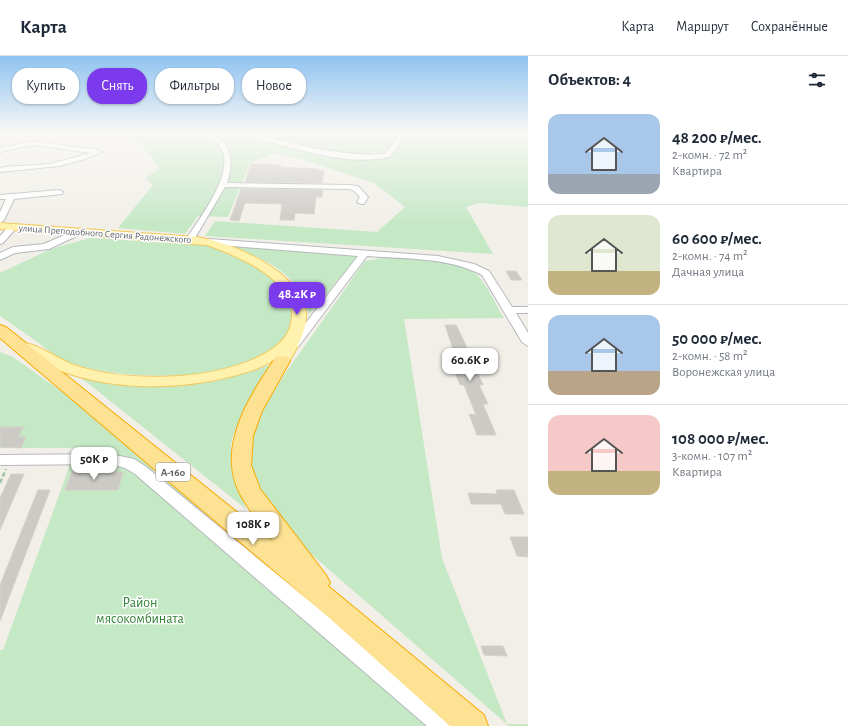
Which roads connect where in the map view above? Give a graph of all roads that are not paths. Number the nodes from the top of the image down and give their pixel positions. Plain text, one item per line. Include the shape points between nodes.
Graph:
1 (67, 163) edge
2 (228, 163) edge
3 (0, 170) edge
4 (223, 185) junction
5 (59, 192) dead end
6 (0, 197) edge
7 (11, 197) junction
8 (361, 202) dead end
9 (0, 220) edge
10 (0, 226) edge
11 (13, 228) junction
12 (78, 232) junction
13 (0, 241) edge
14 (189, 241) junction
15 (210, 242) junction
16 (0, 246) edge
17 (13, 250) junction
18 (364, 254) junction
19 (0, 257) edge
20 (508, 310) junction
21 (528, 310) edge
22 (314, 317) junction
23 (6, 334) edge
24 (293, 337) junction
25 (528, 342) edge
26 (282, 361) junction
27 (0, 460) edge
28 (335, 607) junction
29 (444, 726) edge
30 (473, 726) edge

1 - 3 street
2 - 4 street
4 - 8 street via 349,187 355,188 364,197
4 - 14 street
5 - 7 street
6 - 7 street
7 - 9 street
10 - 11 main road, улица Преподобного Сергия Радонежского
11 - 12 main road, улица Преподобного Сергия Радонежского
11 - 13 street
12 - 14 main road, улица Преподобного Сергия Радонежского
12 - 17 street via 46,248
14 - 15 main road, улица Преподобного Сергия Радонежского
15 - 18 street
15 - 24 main road via 266,268 282,281 291,293 299,312
16 - 17 street
17 - 19 street
18 - 20 street via 438,259 474,267 486,273
18 - 22 street
20 - 21 street
20 - 25 street
22 - 24 street
22 - 26 street
23 - 24 main road via 57,364 77,371 134,379 175,381 230,373 261,363 272,357
23 - 28 highway, А-160
24 - 26 main road
26 - 28 highway via 253,410 243,436 241,466 250,492
27 - 29 street via 110,459 129,463
28 - 30 highway, А-160

